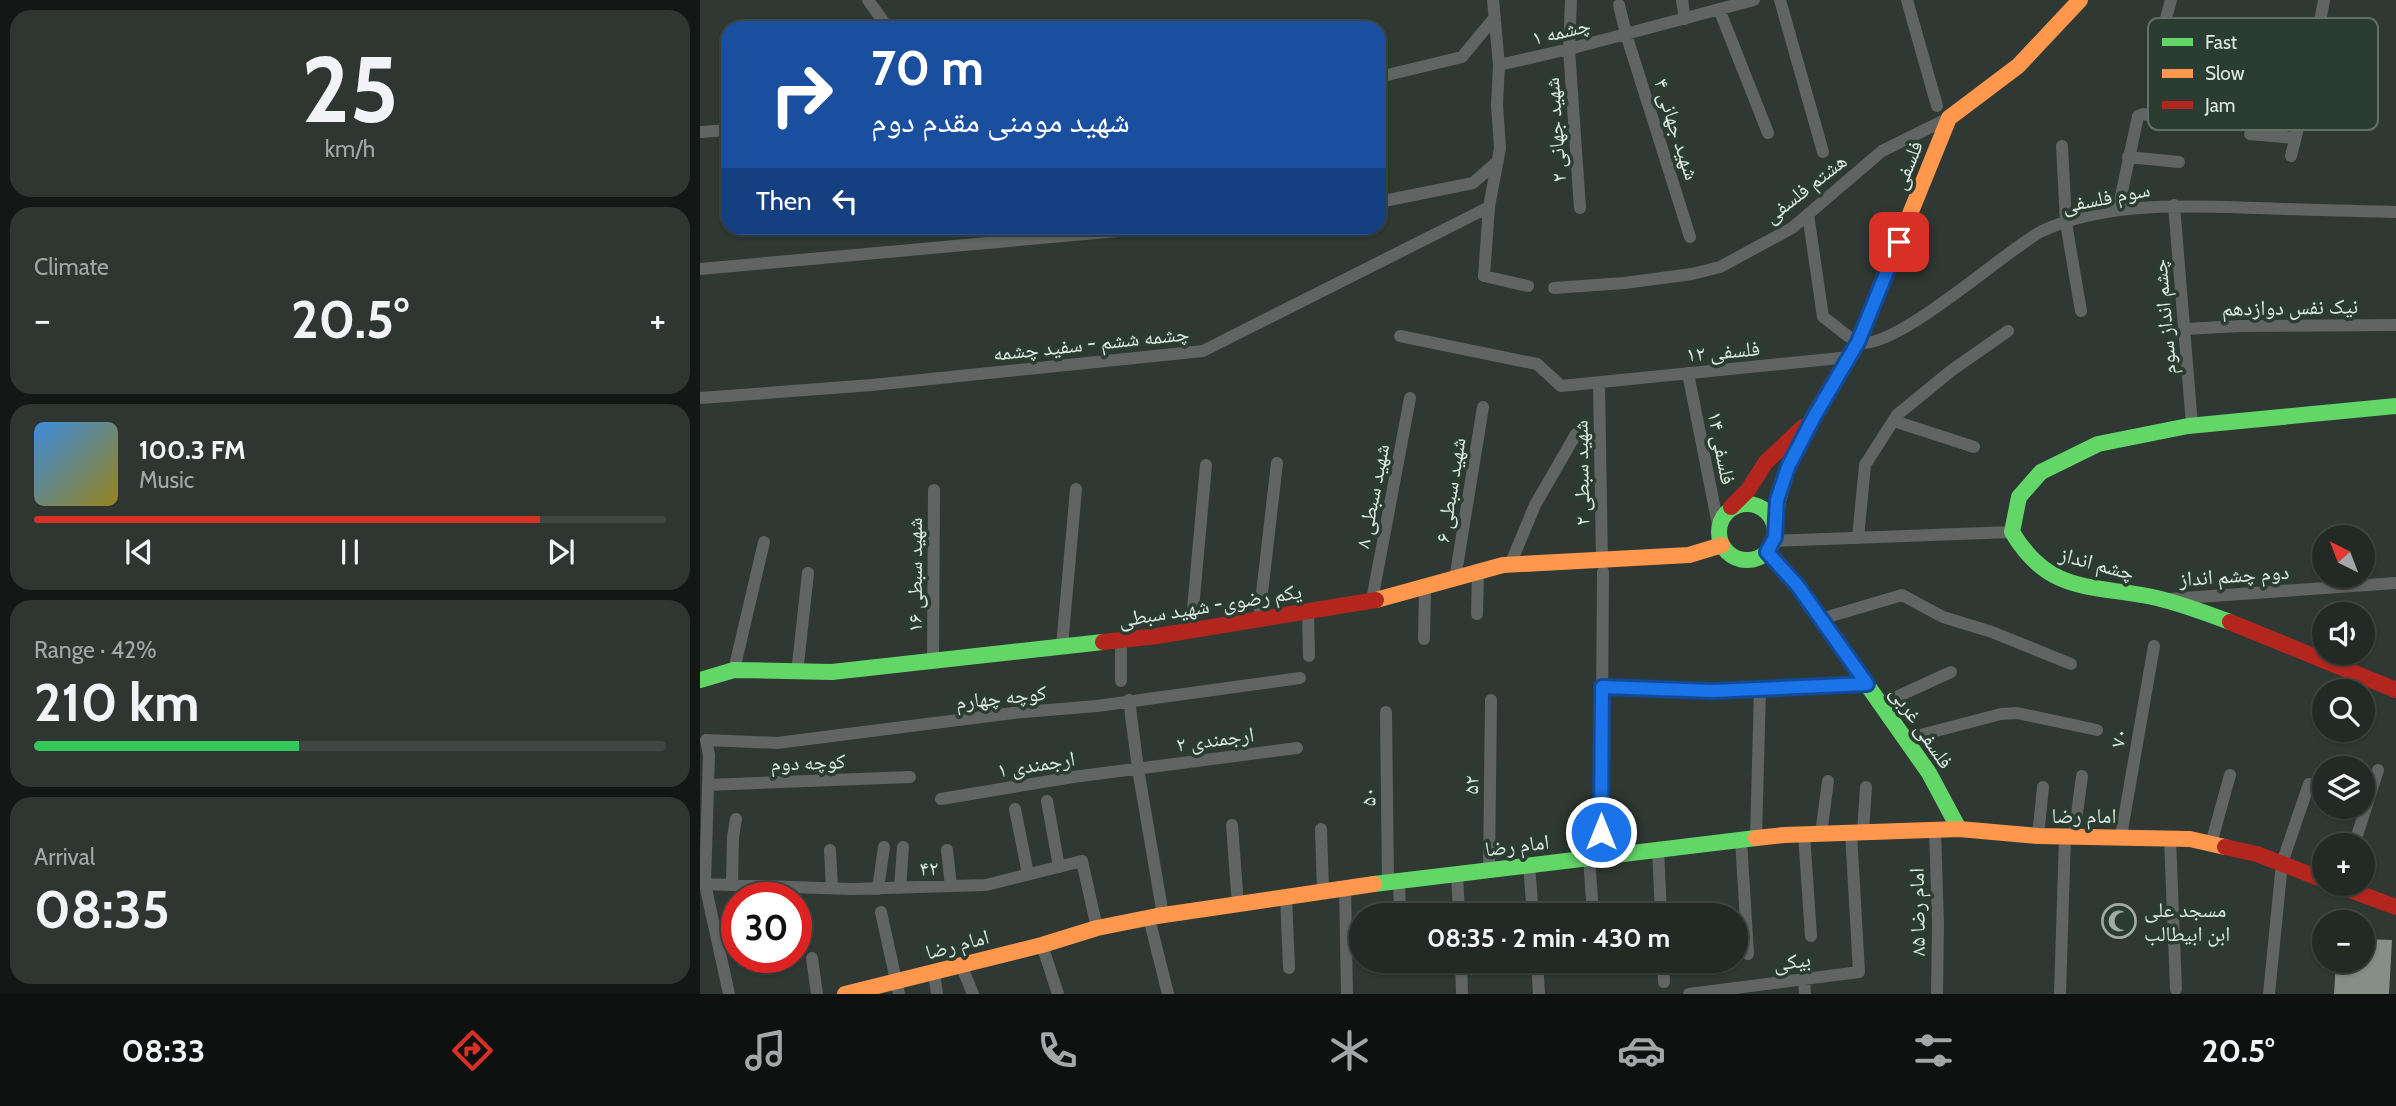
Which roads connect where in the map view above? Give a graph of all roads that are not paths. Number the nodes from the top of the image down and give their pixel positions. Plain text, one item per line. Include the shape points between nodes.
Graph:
1 (868, 0) edge
2 (1493, 0) edge
3 (1571, 0) edge
4 (1682, 0) edge
5 (1754, 0) edge
6 (1780, 0) edge
7 (1907, 0) edge
8 (2080, 0) edge
9 (2171, 0) edge
10 (2324, 0) edge
11 (1619, 5) dead end
12 (1720, 9) junction
13 (1495, 18) junction
14 (2166, 18) edge
15 (2321, 18) edge
16 (1685, 19) junction
17 (883, 21) edge
18 (1626, 34) junction
19 (1569, 50) junction
20 (1499, 65) junction
21 (1386, 75) edge
22 (1937, 106) dead end
23 (2148, 115) edge
24 (1950, 118) junction
25 (721, 130) edge
26 (2297, 130) edge
27 (700, 132) edge
28 (1768, 133) dead end
29 (2250, 134) dead end
30 (2295, 138) junction
31 (2062, 146) dead end
32 (1823, 152) dead end
33 (2291, 156) dead end
34 (2128, 157) junction
35 (1498, 161) junction
36 (2179, 163) dead end
37 (1386, 201) edge
38 (2174, 205) junction
39 (1489, 207) junction
40 (1580, 208) dead end
41 (2118, 211) junction
42 (2396, 212) edge
43 (1808, 214) junction
44 (2066, 223) junction
45 (1004, 235) edge
46 (1073, 235) edge
47 (1690, 237) dead end
48 (994, 242) junction
49 (700, 269) edge
50 (1528, 286) dead end
51 (1554, 288) dead end
52 (2081, 311) dead end
53 (2396, 325) edge
54 (2185, 329) junction
55 (2008, 331) dead end
56 (1400, 336) dead end
57 (1858, 342) junction
58 (1850, 357) junction
59 (1688, 373) junction
60 (1599, 383) junction
61 (700, 398) edge
62 (1410, 398) dead end
63 (2396, 406) edge
64 (1483, 407) dead end
65 (1814, 417) junction
66 (1894, 421) junction
67 (2192, 425) junction
68 (1576, 434) dead end
69 (1974, 447) dead end
70 (1277, 463) dead end
71 (1206, 465) dead end
72 (1076, 489) dead end
73 (933, 490) dead end
74 (1727, 512) junction
75 (2011, 532) junction
76 (1720, 538) junction
77 (1858, 538) junction
78 (1771, 540) junction
79 (764, 542) dead end
80 (1510, 565) junction
81 (1603, 567) junction
82 (1478, 572) junction
83 (808, 573) dead end
84 (1455, 579) junction
85 (2396, 583) edge
86 (1425, 588) junction
87 (2158, 599) junction
88 (1371, 600) junction
89 (1308, 611) junction
90 (1477, 614) dead end
91 (1259, 619) junction
92 (1821, 619) junction
93 (1191, 631) junction
94 (1424, 639) dead end
95 (1121, 640) junction
96 (1062, 646) junction
97 (2154, 646) dead end
98 (1309, 656) dead end
99 (933, 660) junction
100 (2071, 664) dead end
101 (734, 670) junction
102 (1951, 672) dead end
103 (797, 673) junction
104 (1300, 678) dead end
105 (700, 680) edge
106 (1121, 681) dead end
107 (1867, 684) junction
108 (1602, 687) junction
109 (1760, 689) junction
110 (2396, 690) edge
111 (1129, 700) junction
112 (1491, 700) dead end
113 (1881, 704) junction
114 (1386, 712) dead end
115 (2097, 730) dead end
116 (1905, 739) junction
117 (1297, 748) dead end
118 (704, 755) edge
119 (1138, 769) junction
120 (2378, 770) dead end
121 (2230, 775) dead end
122 (2082, 776) dead end
123 (910, 777) dead end
124 (1828, 781) dead end
125 (2309, 784) dead end
126 (708, 785) junction
127 (1866, 787) dead end
128 (2043, 787) dead end
129 (704, 799) edge
130 (941, 799) dead end
131 (1047, 801) dead end
132 (1015, 808) dead end
133 (736, 819) dead end
134 (1231, 825) dead end
135 (1959, 829) junction
136 (1321, 830) dead end
137 (1935, 830) junction
138 (1857, 832) junction
139 (2358, 833) edge
140 (1804, 834) junction
141 (1821, 834) junction
142 (2039, 836) junction
143 (2070, 836) junction
144 (2121, 836) junction
145 (2170, 838) junction
146 (1749, 839) junction
147 (2211, 844) junction
148 (903, 847) dead end
149 (884, 848) dead end
150 (1658, 849) junction
151 (830, 850) dead end
152 (947, 850) dead end
153 (1595, 856) junction
154 (2282, 863) junction
155 (1529, 864) junction
156 (1059, 867) junction
157 (1489, 869) junction
158 (1457, 873) junction
159 (1028, 874) junction
160 (2312, 875) edge
161 (1393, 881) junction
162 (732, 882) edge
163 (702, 884) edge
164 (721, 885) edge
165 (951, 886) junction
166 (812, 887) edge
167 (1345, 887) junction
168 (832, 888) junction
169 (878, 888) junction
170 (900, 888) junction
171 (1323, 890) junction
172 (2368, 896) edge
173 (1286, 897) junction
174 (1398, 903) edge
175 (1458, 903) edge
176 (1532, 903) edge
177 (1593, 903) edge
178 (1660, 903) edge
179 (1238, 905) junction
180 (2396, 907) edge
181 (881, 912) dead end
182 (1156, 917) junction
183 (1097, 928) junction
184 (1811, 936) dead end
185 (1042, 945) junction
186 (1748, 954) dead end
187 (812, 958) dead end
188 (961, 965) junction
189 (1289, 968) dead end
190 (934, 972) junction
191 (1461, 973) edge
192 (1538, 973) edge
193 (1664, 973) edge
194 (1804, 979) junction
195 (1664, 982) dead end
196 (897, 988) edge
197 (2176, 989) dead end
198 (851, 993) edge
199 (729, 994) edge
200 (817, 994) edge
201 (937, 994) edge
202 (973, 994) edge
203 (1058, 994) edge
204 (1168, 994) edge
205 (1347, 994) edge
206 (1462, 994) edge
207 (1539, 994) edge
208 (1689, 994) edge
209 (1805, 994) edge
210 (1937, 994) edge
211 (2060, 994) edge
212 (2269, 994) edge

1 - 17 street
2 - 13 street
3 - 19 street, ۲ شهید جهانی
4 - 16 street
5 - 12 street, چشمه ۱
6 - 32 street
7 - 22 street
8 - 24 street via 2018,66
9 - 14 street
10 - 15 street
11 - 18 street, ۴ شهید جهانی
12 - 16 street, چشمه ۱
12 - 28 street
13 - 20 street
13 - 21 street via 1462,57
16 - 18 street, چشمه ۱
18 - 19 street, چشمه ۱
18 - 47 street, ۴ شهید جهانی
19 - 20 street, چشمه ۱
19 - 40 street, ۲ شهید جهانی
20 - 35 street
23 - 34 street via 2138,116
24 - 43 street, هشتم فلسفی via 1882,151
24 - 57 street, فلسفی
25 - 27 street
26 - 30 street
29 - 30 street
30 - 33 street
31 - 44 street
34 - 36 street
34 - 41 street
35 - 37 street via 1473,183
35 - 39 street
38 - 41 street, سوم فلسفی
38 - 42 street, سوم فلسفی
38 - 54 street, چشم انداز سوم
39 - 50 street via 1484,276
39 - 61 street, چشمه ششم - سفید چشمه via 1203,351
41 - 44 street, سوم فلسفی
43 - 51 street, هشتم فلسفی via 1792,228 1720,267 1624,283
43 - 57 street via 1824,317
44 - 52 street
44 - 57 street, سوم فلسفی via 2040,232 1954,296 1876,343
45 - 48 street
46 - 48 street
48 - 49 street
53 - 54 street, نیک نفس دوازدهم
54 - 67 street, چشم انداز سوم
55 - 66 street via 1952,370
56 - 60 street, ۱۲ فلسفی via 1538,364 1561,386
57 - 58 street, فلسفی
58 - 59 street, ۱۲ فلسفی
58 - 65 street, فلسفی
59 - 60 street, ۱۲ فلسفی
59 - 76 street, ۱۴ فلسفی
60 - 81 street, ۲ شهید سبطی
62 - 88 street, ۸ شهید سبطی
63 - 67 street
64 - 84 street, ۶ شهید سبطی
65 - 74 street via 1766,462
65 - 78 street via 1788,467
66 - 69 street
66 - 77 street via 1865,465
67 - 75 street via 2098,444 2041,472 2018,498
68 - 80 street via 1535,505
70 - 91 street
71 - 93 street
72 - 96 street
73 - 99 street, شهید سبطی ۱۶
74 - 76 street
74 - 78 street via 1745,504 1768,512
75 - 77 street
75 - 87 street, چشم انداز via 2029,560 2055,578
76 - 78 street via 1731,555 1745,560 1757,559
76 - 81 street, یکم رضوی- شهید سبطی via 1689,555
77 - 78 street
78 - 92 street, فلسفی غربی
79 - 101 street
80 - 81 street, یکم رضوی- شهید سبطی
80 - 82 street, یکم رضوی- شهید سبطی
81 - 108 street, ۲ شهید سبطی
82 - 84 street, یکم رضوی- شهید سبطی
82 - 90 street
83 - 103 street
84 - 86 street, یکم رضوی- شهید سبطی
85 - 87 street, دوم چشم انداز
86 - 88 street, یکم رضوی- شهید سبطی
86 - 94 street
87 - 110 street, چشم انداز via 2257,633
88 - 89 street, یکم رضوی- شهید سبطی
89 - 91 street, یکم رضوی- شهید سبطی
89 - 98 street
91 - 93 street, یکم رضوی- شهید سبطی
92 - 100 street via 1902,595 1943,617
92 - 107 street, فلسفی غربی
93 - 95 street, یکم رضوی- شهید سبطی
95 - 96 street, یکم رضوی- شهید سبطی
95 - 106 street
96 - 99 street, یکم رضوی- شهید سبطی
97 - 144 street, ۷۰
99 - 103 street, یکم رضوی- شهید سبطی
101 - 103 street, یکم رضوی- شهید سبطی
101 - 105 street, یکم رضوی- شهید سبطی
102 - 113 street
104 - 111 street, کوچه چهارم
107 - 109 street
107 - 113 street, فلسفی غربی
108 - 109 street
108 - 153 street, ۲ شهید سبطی
109 - 146 street
111 - 118 street, کوچه چهارم via 777,743 706,740
111 - 119 street
112 - 157 street, ۵۲
113 - 116 street, فلسفی غربی
114 - 161 street, ۵۰
115 - 116 street via 2017,713
116 - 135 street, فلسفی غربی
117 - 119 street, ۲ ارجمندی
118 - 126 street
119 - 130 street, ۱ ارجمندی
119 - 182 street
120 - 139 street
121 - 147 street
122 - 143 street
123 - 126 street, کوچه دوم
124 - 141 street
125 - 154 street
126 - 129 street
127 - 138 street
128 - 142 street
129 - 163 street
131 - 156 street
132 - 159 street
133 - 162 street
134 - 179 street
135 - 137 street, امام رضا
135 - 142 street, امام رضا
136 - 171 street
137 - 138 street, امام رضا
137 - 210 street, امام رضا ۸۵
138 - 141 street, امام رضا
138 - 194 street, بیکی via 1859,972
140 - 141 street, امام رضا
140 - 146 street, امام رضا
140 - 184 street
142 - 143 street, امام رضا
143 - 144 street, امام رضا
143 - 211 street
144 - 145 street, امام رضا
145 - 147 street, امام رضا
145 - 197 street
146 - 150 street, امام رضا
146 - 186 street
147 - 154 street, امام رضا
148 - 170 street
149 - 169 street
150 - 153 street, امام رضا
150 - 178 street
151 - 168 street
152 - 165 street
153 - 155 street, امام رضا
153 - 177 street, ۲ شهید سبطی
154 - 160 street, امام رضا
154 - 212 street
155 - 157 street, امام رضا
155 - 176 street
156 - 159 street, ۴۲
156 - 183 street, ۴۲ via 1082,861
157 - 158 street, امام رضا
158 - 161 street, امام رضا
158 - 175 street
159 - 165 street, ۴۲ via 986,885
161 - 167 street, امام رضا
161 - 174 street, ۵۰
163 - 164 street, ۴۲
163 - 199 street
165 - 170 street, ۴۲
166 - 168 street, ۴۲
167 - 171 street, امام رضا
167 - 205 street
168 - 169 street, ۴۲
169 - 170 street, ۴۲
171 - 173 street, امام رضا
172 - 180 street
173 - 179 street, امام رضا
173 - 189 street
179 - 182 street, امام رضا
181 - 196 street
182 - 183 street, امام رضا
182 - 204 street
183 - 185 street, امام رضا
185 - 188 street, امام رضا
185 - 203 street
187 - 200 street
188 - 190 street, امام رضا
188 - 202 street
190 - 196 street, امام رضا
190 - 201 street
191 - 206 street
192 - 207 street
193 - 195 street
194 - 208 street, بیکی
194 - 209 street
196 - 198 street, امام رضا

